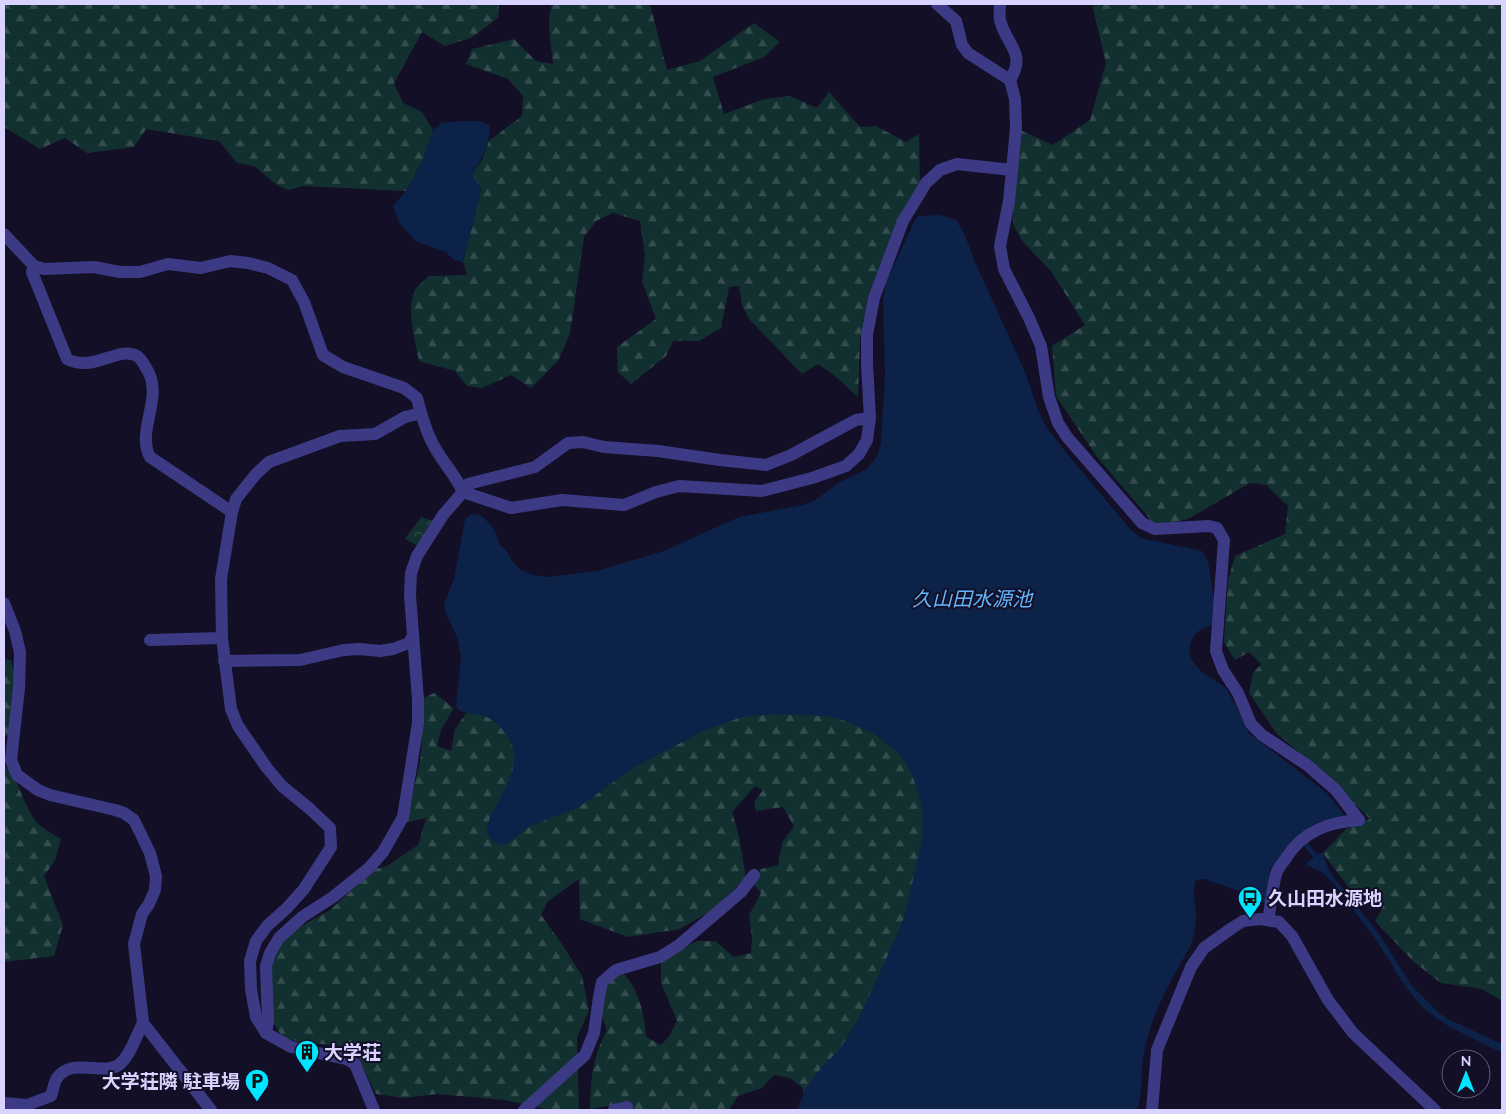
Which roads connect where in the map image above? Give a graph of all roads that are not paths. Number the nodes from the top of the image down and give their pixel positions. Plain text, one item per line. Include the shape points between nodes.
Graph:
1 (937, 4) edge
2 (1000, 4) edge
3 (1010, 80) junction
4 (1012, 170) junction
5 (4, 234) edge
6 (34, 266) junction
7 (421, 413) junction
8 (870, 418) junction
9 (463, 492) junction
10 (232, 512) junction
11 (4, 603) edge
12 (413, 635) junction
13 (222, 638) junction
14 (150, 640) dead end
15 (224, 660) junction
16 (754, 875) dead end
17 (1270, 914) junction
18 (143, 1023) junction
19 (266, 1033) junction
20 (51, 1096) junction
21 (4, 1103) edge
22 (627, 1106) dead end
23 (36, 1110) edge
24 (211, 1110) edge
25 (374, 1110) edge
26 (524, 1110) edge
27 (614, 1110) edge
28 (1152, 1110) edge
29 (1435, 1110) edge

1 - 3 street via 956,21 962,45 968,53
2 - 3 street via 1000,20 1017,55 1016,71
3 - 4 street via 1015,99 1016,128
4 - 8 street via 957,164 940,170 926,183 903,221 874,298 867,335
4 - 17 street via 1001,254 1004,269 1041,346 1049,397 1058,423 1142,523 1155,529 1217,528 1224,540 1216,651 1224,670 1251,724 1262,735 1307,764 1336,790 1359,820 1342,821 1315,830 1292,847 1277,872
5 - 6 street
6 - 7 street via 140,272 168,264 201,268 230,261 268,268 292,280 304,302 323,355 333,363 404,388 417,398
6 - 10 street via 32,272 67,359 76,364 89,364 121,353 137,355 150,375 153,392 146,449 150,457
7 - 9 street via 434,446
7 - 10 street via 405,417 375,434 340,436 269,462 236,499
8 - 9 street via 856,420 766,465 568,442 535,467 468,484
8 - 9 street via 866,440 859,454 846,466 762,491 680,486 624,505 562,500 511,508
9 - 12 street via 438,523 417,556 411,573
10 - 13 street via 221,579
11 - 18 street via 20,652 11,760 17,774 50,795 124,813 134,820 150,853 156,876 155,890 142,914 134,944
12 - 15 street via 409,643 380,652 359,649 300,660
12 - 19 street via 418,722 403,817 383,852 369,868 279,938 266,966
13 - 14 street
13 - 15 street
15 - 19 street via 230,709 238,726 282,786 330,828 331,846 304,889 267,926 256,942 250,961 256,1017
16 - 26 street via 741,892 678,945 660,957 616,970 602,982 594,1033 585,1055
17 - 28 street via 1260,919 1243,920 1204,948 1192,967 1157,1050
17 - 29 street via 1292,936 1328,1000 1354,1033
18 - 20 street via 127,1056 118,1065 110,1068 81,1066 68,1070 57,1078
18 - 24 street
19 - 25 street via 291,1047 346,1059 355,1064
20 - 21 street via 27,1105
20 - 23 street
22 - 27 street

